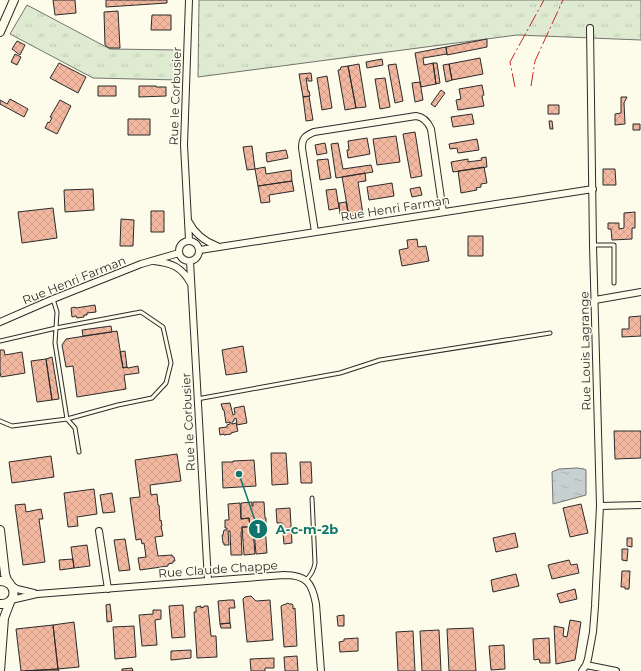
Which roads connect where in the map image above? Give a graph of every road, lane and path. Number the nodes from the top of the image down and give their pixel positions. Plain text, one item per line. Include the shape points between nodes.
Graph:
1 (14, 0) edge
2 (189, 0) edge
3 (590, 28) dead end
4 (0, 32) edge
5 (593, 189) junction
6 (443, 212) junction
7 (188, 218) junction
8 (315, 232) junction
9 (189, 240) junction
10 (594, 245) junction
11 (218, 247) junction
12 (200, 250) junction
13 (179, 253) junction
14 (152, 260) junction
15 (190, 261) junction
16 (614, 283) dead end
17 (192, 286) junction
18 (641, 292) edge
19 (53, 299) junction
20 (595, 300) junction
21 (0, 322) edge
22 (56, 328) junction
23 (550, 333) dead end
24 (0, 341) edge
25 (197, 399) junction
26 (67, 419) junction
27 (0, 422) edge
28 (79, 452) dead end
29 (312, 498) dead end
30 (641, 505) edge
31 (600, 506) junction
32 (0, 530) edge
33 (99, 531) dead end
34 (306, 580) junction
35 (0, 581) edge
36 (208, 581) junction
37 (11, 585) junction
38 (108, 589) junction
39 (37, 594) junction
40 (10, 601) junction
41 (0, 604) edge
42 (586, 665) junction
43 (0, 671) edge
44 (320, 671) edge
45 (582, 671) edge
46 (615, 671) edge

1 - 4 street
2 - 7 street, Rue le Corbusier via 184,145
3 - 5 street, Rue Louis Lagrange
5 - 6 street, Rue Henri Farman
5 - 10 street, Rue Louis Lagrange
6 - 8 street, Rue Henri Farman
6 - 8 street via 431,129 420,116 322,130 309,134 302,142
7 - 9 street, Rue le Corbusier
7 - 11 street via 198,235
8 - 11 street, Rue Henri Farman
9 - 12 street via 197,243
9 - 13 street via 182,244
10 - 16 lane via 614,245
10 - 20 street, Rue Louis Lagrange
11 - 12 street, Rue Henri Farman
12 - 15 street via 198,257
13 - 14 street, Rue Henri Farman
13 - 15 street via 183,259
14 - 17 street via 176,266
14 - 19 street, Rue Henri Farman
15 - 17 street, Rue le Corbusier
17 - 25 street, Rue le Corbusier
18 - 20 street
19 - 21 street, Rue Henri Farman
19 - 22 lane via 57,312
20 - 31 street, Rue Louis Lagrange
22 - 24 lane
22 - 26 lane via 55,343
22 - 26 lane via 141,312 164,327 171,363 166,383 152,398
23 - 25 lane via 380,360 340,373
25 - 36 street, Rue le Corbusier
26 - 27 lane via 12,426
26 - 28 lane via 75,428
29 - 34 lane via 315,563 311,575
30 - 31 street
31 - 42 street, Rue Louis Lagrange via 594,619
32 - 37 street via 5,574
33 - 38 street
34 - 36 street, Rue Claude Chappe via 284,575
34 - 44 street via 316,604
35 - 37 street
36 - 38 street, Rue Claude Chappe
37 - 39 street, Rue Claude Chappe
37 - 40 street via 14,594
38 - 39 street, Rue Claude Chappe
39 - 40 street, Rue Claude Chappe
40 - 41 street via 7,604
40 - 43 street via 4,618
42 - 45 street, Rue Louis Lagrange
42 - 46 street

